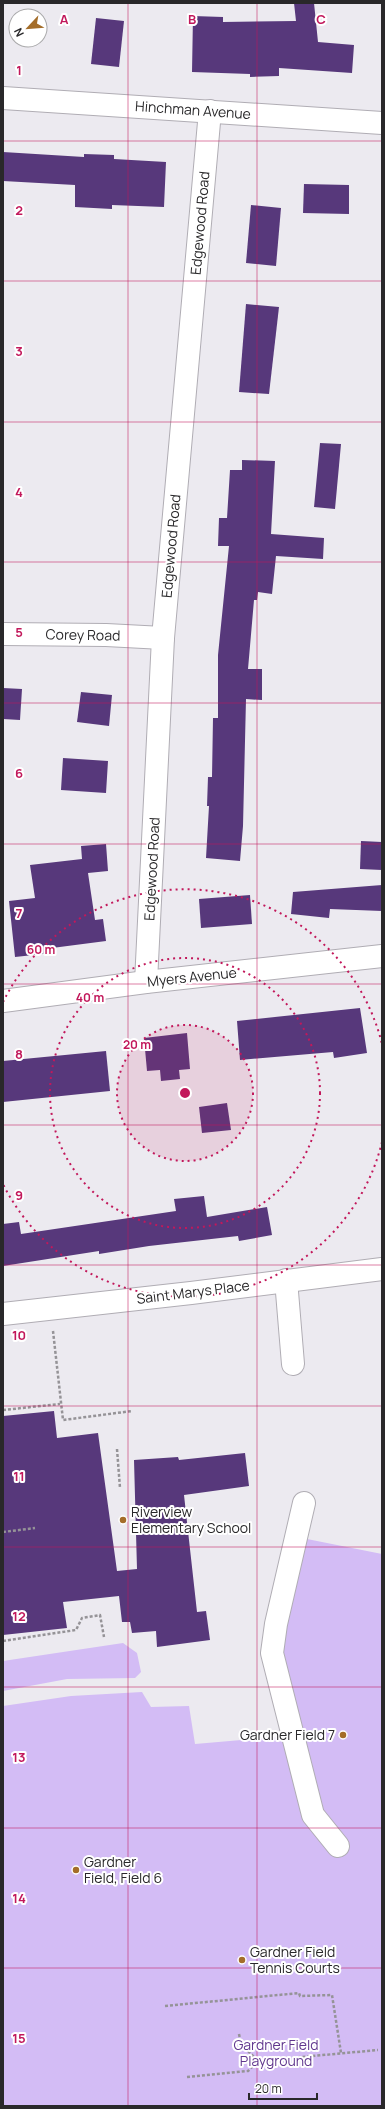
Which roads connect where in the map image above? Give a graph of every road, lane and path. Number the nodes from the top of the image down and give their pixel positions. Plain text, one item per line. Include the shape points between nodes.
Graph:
1 (3, 98) edge
2 (210, 111) junction
3 (382, 123) edge
4 (3, 634) edge
5 (162, 638) junction
6 (382, 956) edge
7 (146, 982) junction
8 (3, 1001) edge
9 (382, 1269) edge
10 (286, 1280) junction
11 (3, 1314) edge
12 (53, 1328) dead end
13 (293, 1364) dead end
14 (60, 1404) junction
15 (3, 1410) edge
16 (132, 1411) dead end
17 (117, 1448) dead end
18 (120, 1488) dead end
19 (304, 1503) dead end
20 (36, 1528) dead end
21 (3, 1532) edge
22 (104, 1637) dead end
23 (3, 1641) edge
24 (338, 1846) dead end
25 (165, 2006) dead end
26 (239, 2034) dead end
27 (378, 2050) dead end
28 (341, 2053) junction
29 (258, 2061) junction
30 (187, 2077) dead end

1 - 2 street, Hinchman Avenue
2 - 3 street, Hinchman Avenue
2 - 5 street, Edgewood Road
4 - 5 street, Corey Road
5 - 7 street, Edgewood Road
6 - 7 street, Myers Avenue
7 - 8 street, Myers Avenue
9 - 10 street, Saint Marys Place
10 - 11 street, Saint Marys Place
10 - 13 street
12 - 14 path
14 - 15 path
14 - 16 path via 63,1420
17 - 18 path
19 - 24 street via 276,1624 272,1653 313,1816
20 - 21 path
22 - 23 path via 100,1615 82,1618 76,1630
25 - 28 path via 299,1992 300,1996 332,1995
26 - 29 path via 241,2044
27 - 28 path
28 - 29 path
29 - 30 path via 248,2071

